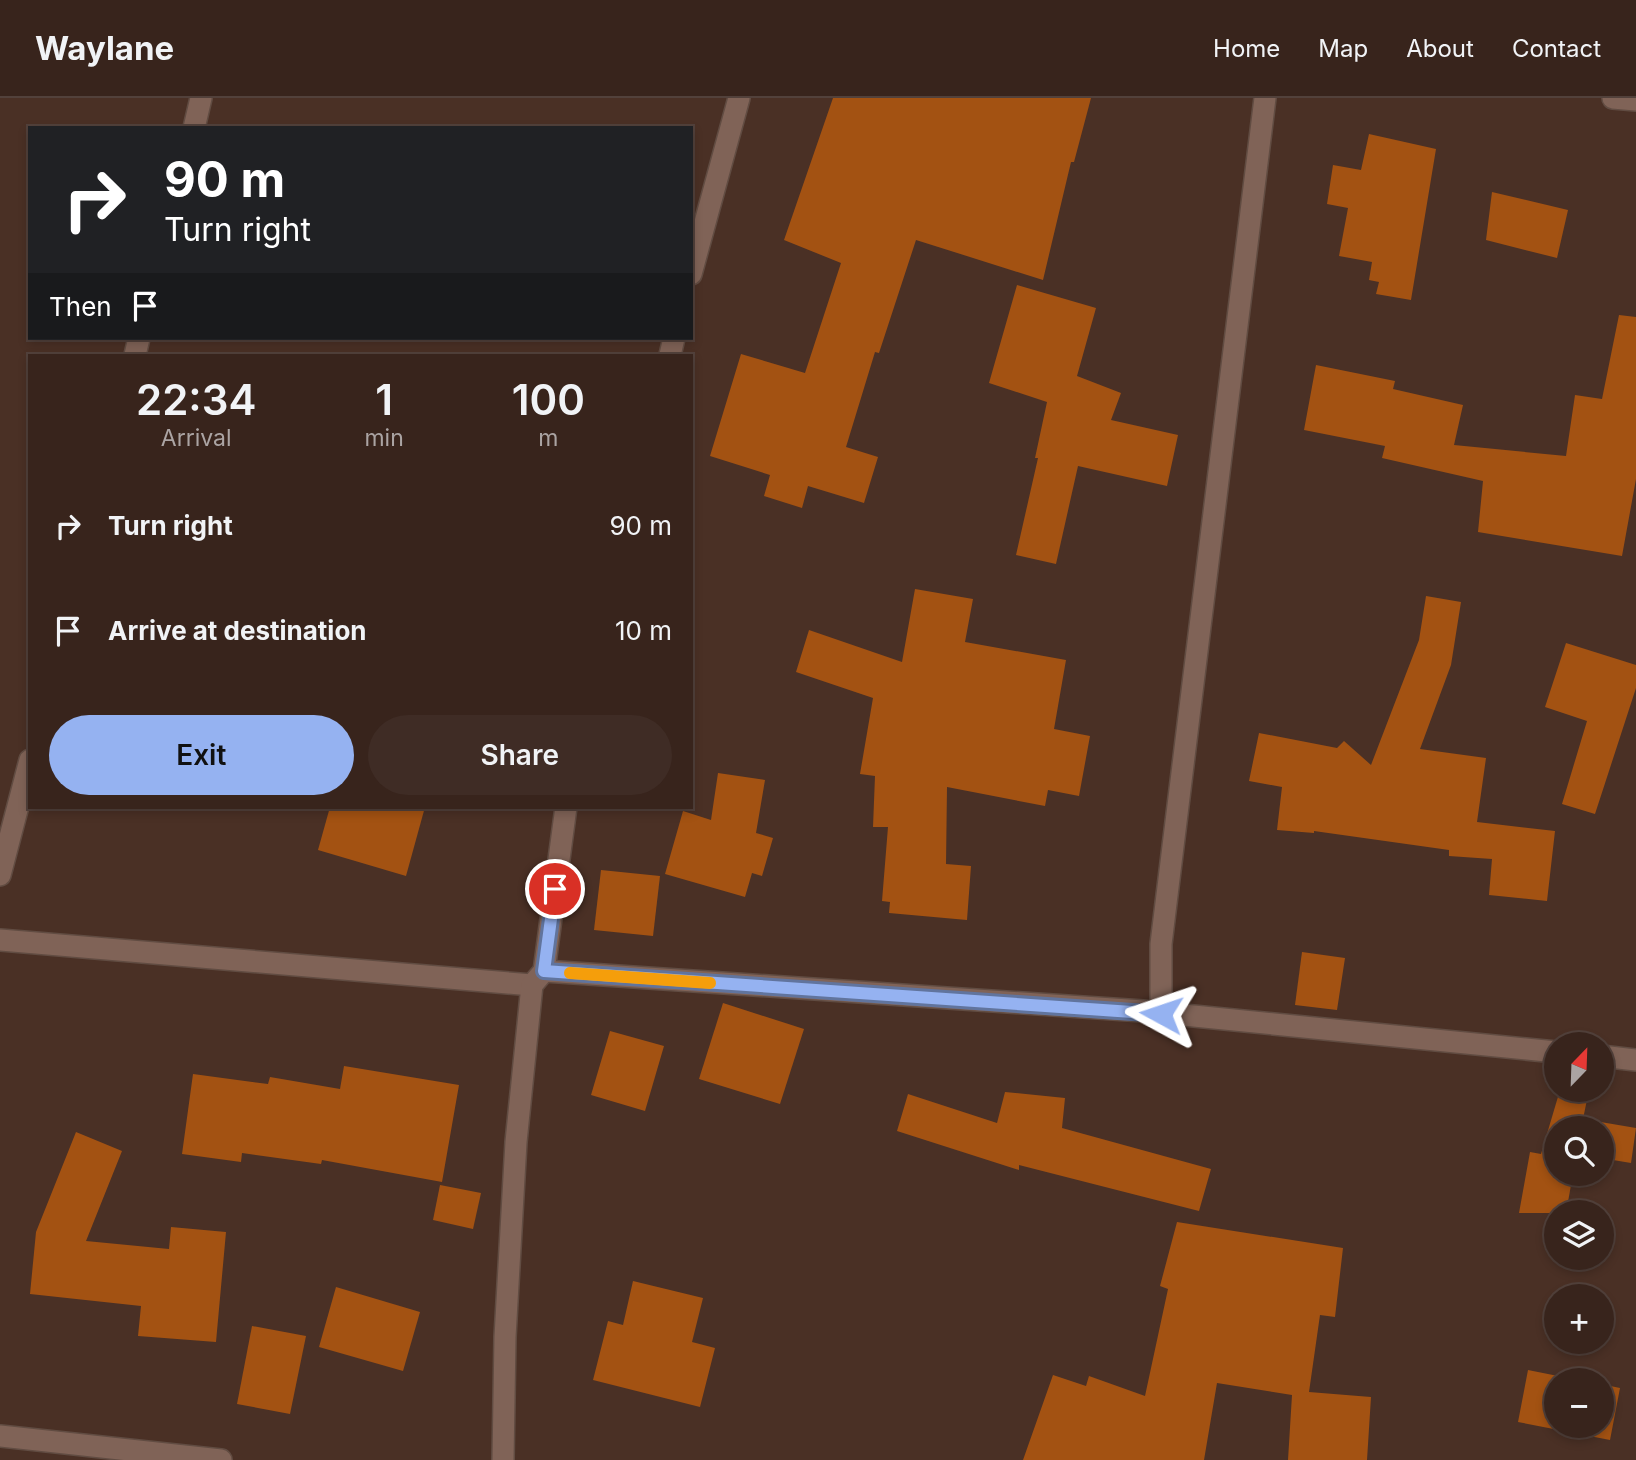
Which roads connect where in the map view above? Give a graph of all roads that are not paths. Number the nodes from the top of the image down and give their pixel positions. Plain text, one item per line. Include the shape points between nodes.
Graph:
1 (201, 98) edge
2 (739, 98) edge
3 (1265, 98) edge
4 (1613, 98) edge
5 (1636, 100) edge
6 (194, 126) edge
7 (693, 267) edge
8 (28, 768) edge
9 (566, 809) edge
10 (0, 875) edge
11 (0, 940) edge
12 (538, 978) junction
13 (1161, 1014) junction
14 (1544, 1051) edge
15 (1614, 1057) edge
16 (1636, 1060) edge
17 (0, 1436) edge
18 (221, 1460) edge
19 (503, 1460) edge

1 - 6 street
2 - 7 street
3 - 13 street via 1162,930
4 - 5 street
8 - 10 street
9 - 12 street
11 - 12 street
12 - 13 street
12 - 19 street via 515,1156
13 - 14 street
15 - 16 street
17 - 18 street

